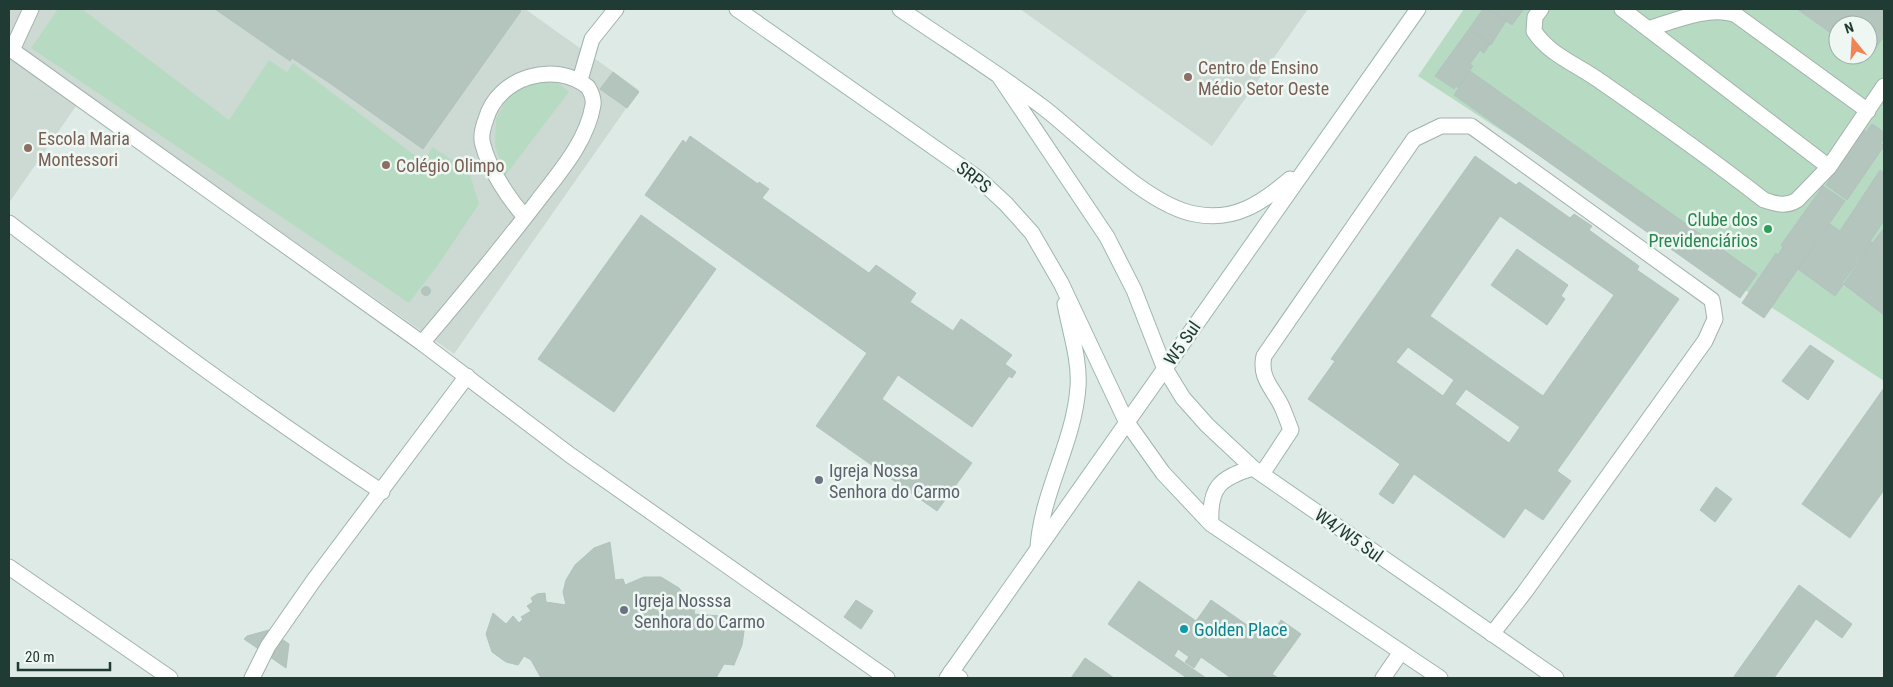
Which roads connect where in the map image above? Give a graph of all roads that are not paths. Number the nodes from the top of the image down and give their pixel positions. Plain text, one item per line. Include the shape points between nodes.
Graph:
1 (31, 9) edge
2 (616, 9) edge
3 (737, 9) edge
4 (900, 9) edge
5 (1418, 9) edge
6 (1541, 9) edge
7 (1622, 9) edge
8 (1648, 29) junction
9 (10, 49) edge
10 (999, 76) junction
11 (580, 80) junction
12 (1884, 86) edge
13 (1868, 111) junction
14 (1307, 165) junction
15 (1829, 167) junction
16 (526, 217) junction
17 (9, 223) edge
18 (1061, 283) junction
19 (422, 343) junction
20 (1164, 367) junction
21 (467, 376) junction
22 (1126, 421) junction
23 (1258, 471) junction
24 (382, 492) junction
25 (1211, 524) junction
26 (1038, 548) junction
27 (9, 568) edge
28 (1492, 634) junction
29 (1401, 652) junction
30 (953, 676) edge
31 (170, 678) edge
32 (252, 678) edge
33 (887, 678) edge
34 (1383, 678) edge
35 (1440, 678) edge
36 (1556, 678) edge

1 - 9 main road
2 - 11 main road via 592,39
3 - 18 main road, SRPS via 979,179 1032,233
4 - 10 main road
5 - 14 main road, W5 Sul
6 - 15 main road via 1535,17 1534,31 1549,49 1580,66 1764,200 1778,205 1791,204
7 - 8 main road
8 - 13 main road via 1706,13 1736,15
8 - 15 main road
9 - 19 main road
10 - 14 main road via 1151,194 1194,214 1226,216 1241,212 1262,201
10 - 20 main road via 1107,237 1134,290
11 - 16 main road via 592,94 593,104 587,125 571,157
11 - 16 main road via 566,74 550,73 523,79 508,88 488,112 483,146 505,193
12 - 13 main road
13 - 15 main road
14 - 20 main road, W5 Sul
16 - 19 main road
17 - 24 main road via 306,443
18 - 22 main road, SRPS
18 - 26 main road via 1077,364 1078,386 1066,447 1040,521
19 - 21 main road
20 - 22 main road, W5 Sul
20 - 23 main road, W4/W5 Sul via 1183,398
21 - 24 main road
21 - 33 main road via 570,455
22 - 25 main road via 1163,473
22 - 26 main road, W5 Sul
23 - 25 main road via 1229,478 1213,492
23 - 28 main road, W4/W5 Sul
23 - 28 main road via 1291,430 1282,406 1263,377 1264,356 1414,139 1440,126 1471,126 1712,300 1715,319 1705,341
24 - 32 main road via 314,580 268,646
25 - 29 main road
26 - 30 main road, W5 Sul
27 - 31 main road
28 - 36 main road, W4/W5 Sul
29 - 34 main road
29 - 35 main road

